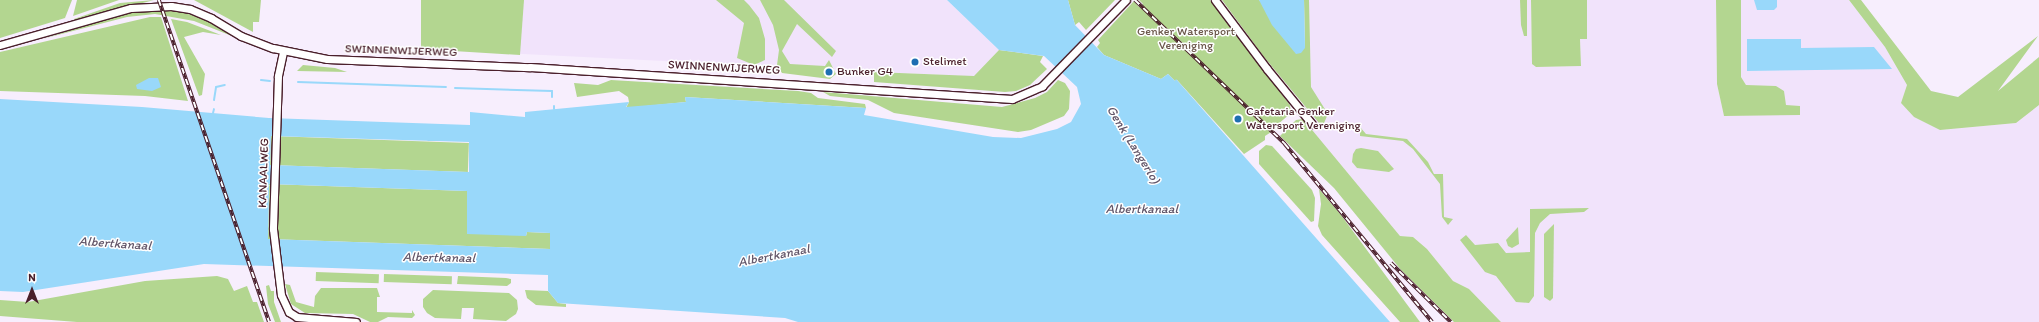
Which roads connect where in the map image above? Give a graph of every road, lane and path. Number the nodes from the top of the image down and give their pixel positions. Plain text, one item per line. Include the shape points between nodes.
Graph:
1 (1125, 0) edge
2 (1216, 0) edge
3 (0, 45) edge
4 (283, 52) junction
5 (1312, 124) dead end
6 (356, 322) edge

1 - 4 street, SWINNENWIJERWEG via 1052,76 1028,94 996,100 863,88 530,67 327,60
2 - 5 street via 1267,70
3 - 4 street, SWINNENWIJERWEG via 131,8 153,5 190,9 212,18 241,36
4 - 6 street, KANAALWEG via 278,76 273,229 281,295 289,312 297,317

